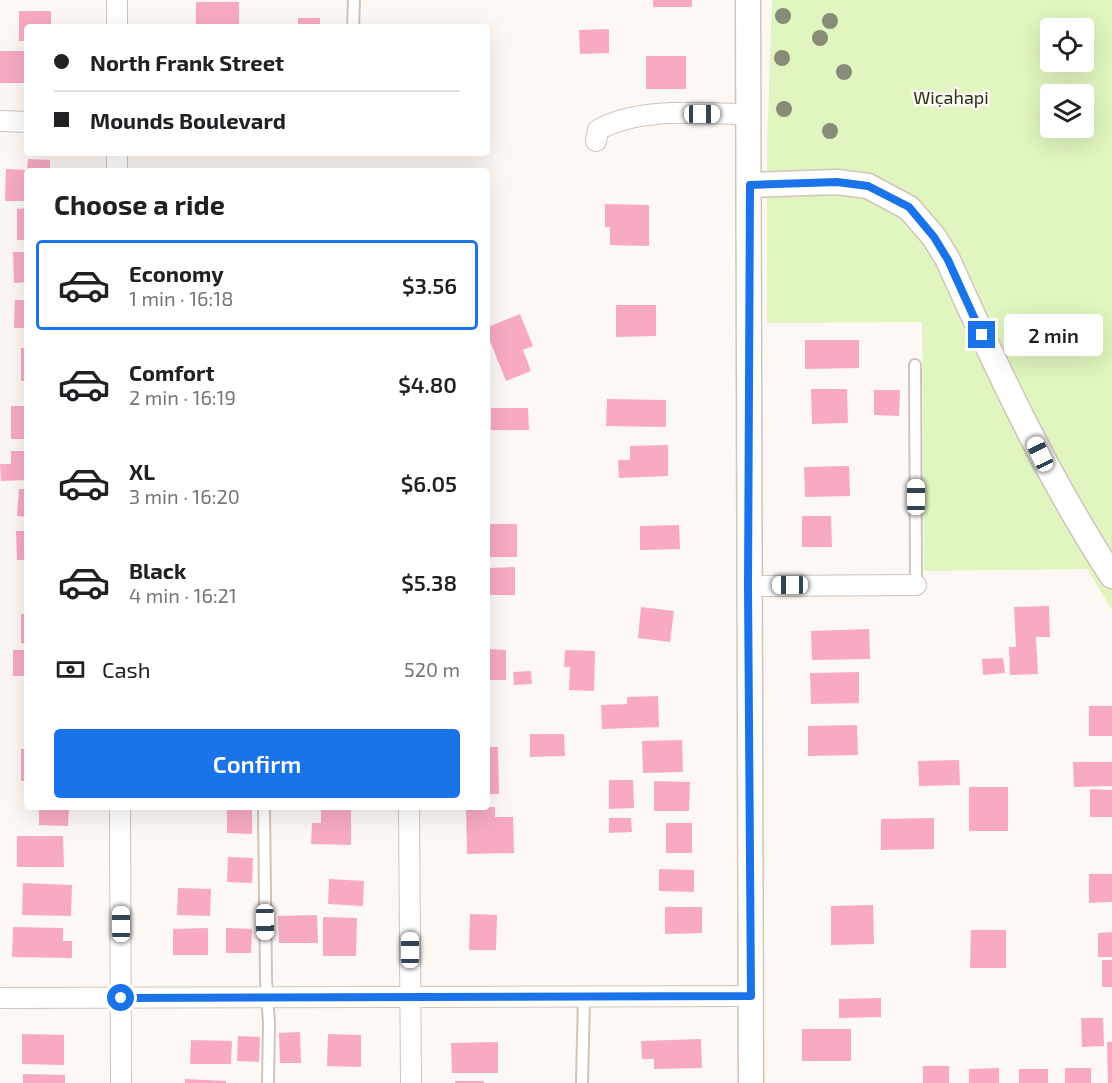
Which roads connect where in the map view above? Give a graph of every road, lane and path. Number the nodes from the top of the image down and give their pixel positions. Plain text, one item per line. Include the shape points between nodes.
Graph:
1 (117, 0) edge
2 (354, 0) edge
3 (748, 0) edge
4 (117, 24) edge
5 (353, 24) edge
6 (750, 114) junction
7 (0, 122) edge
8 (24, 122) edge
9 (596, 141) dead end
10 (750, 185) junction
11 (915, 365) dead end
12 (1112, 576) edge
13 (916, 585) joint
14 (748, 586) junction
15 (120, 810) edge
16 (264, 810) edge
17 (410, 810) edge
18 (751, 996) junction
19 (584, 997) junction
20 (0, 998) edge
21 (121, 998) junction
22 (268, 998) junction
23 (411, 998) junction
24 (121, 1083) edge
25 (268, 1083) edge
26 (411, 1083) edge
27 (582, 1083) edge
28 (751, 1083) edge

1 - 4 street
2 - 5 lane
3 - 6 street
6 - 9 street via 630,118 598,130
6 - 10 street
7 - 8 street
10 - 12 street via 837,182 868,186 909,207 948,260 1040,454 1079,526
10 - 14 street
11 - 13 lane
13 - 14 street
14 - 18 street
15 - 21 street
16 - 22 lane
17 - 23 street
18 - 19 street
18 - 28 street
19 - 23 street
19 - 27 lane
20 - 21 street
21 - 22 street
21 - 24 street
22 - 23 street
22 - 25 lane
23 - 26 street

